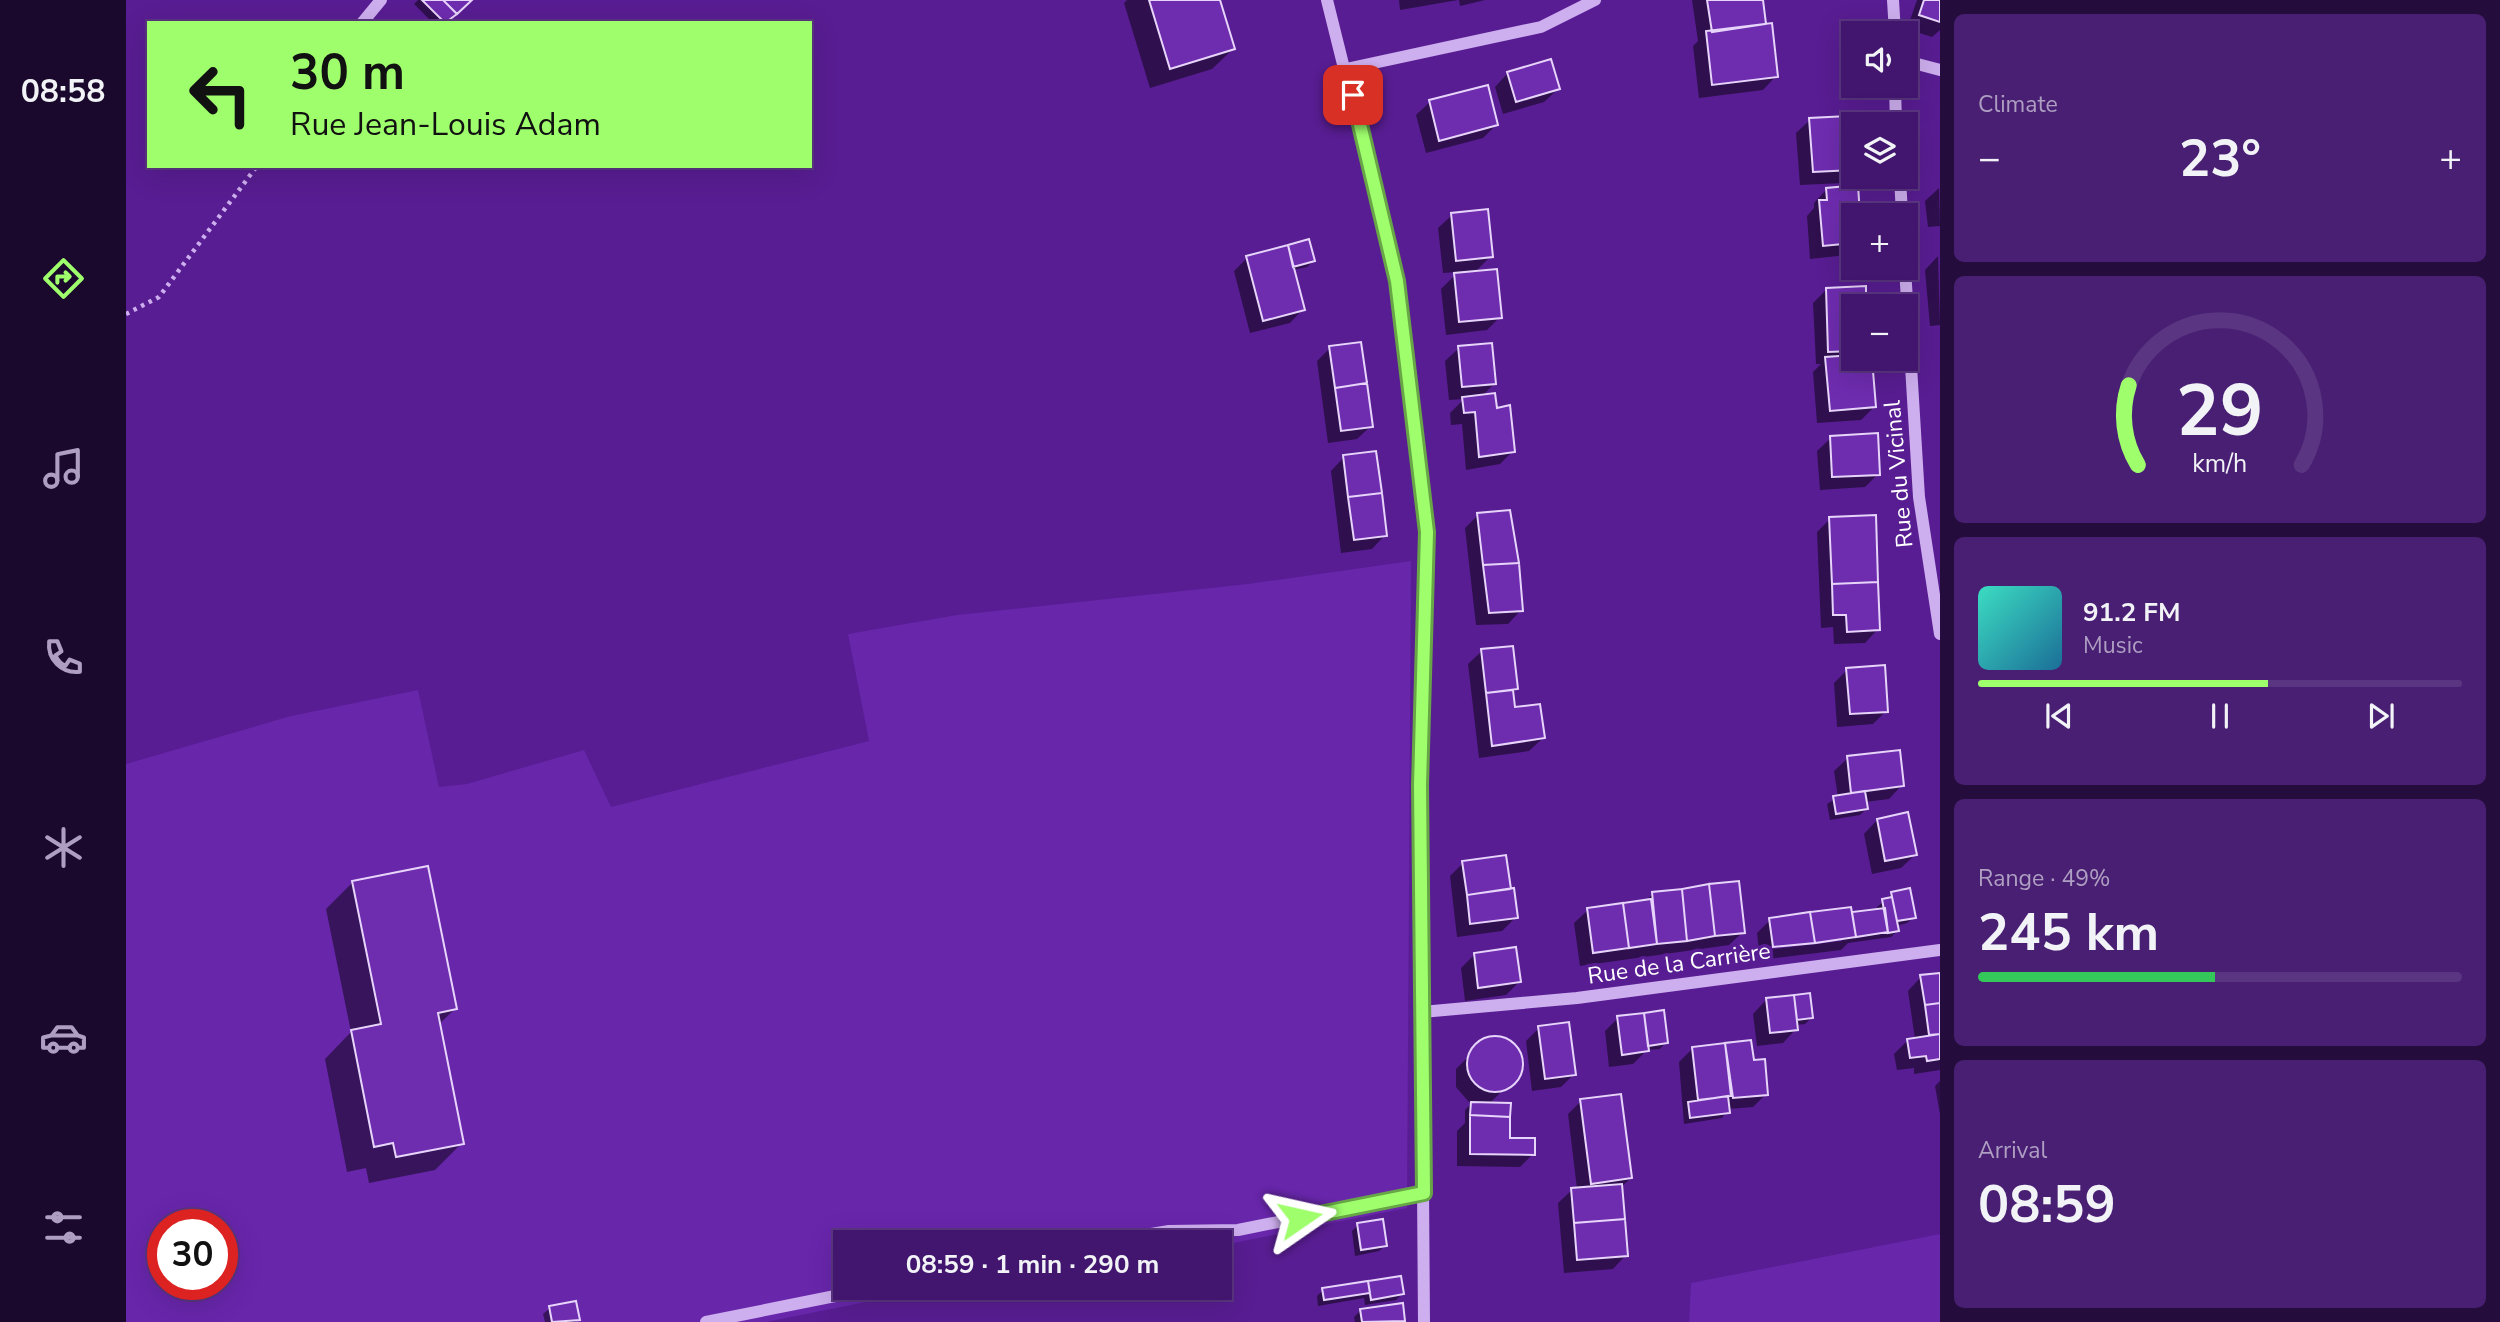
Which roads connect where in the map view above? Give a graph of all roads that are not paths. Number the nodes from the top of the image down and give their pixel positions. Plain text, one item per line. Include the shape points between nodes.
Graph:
1 (381, 0) edge
2 (1327, 0) edge
3 (1595, 0) edge
4 (1893, 0) edge
5 (364, 21) edge
6 (1894, 21) edge
7 (1918, 64) edge
8 (1346, 69) junction
9 (1940, 70) edge
10 (1906, 280) edge
11 (1940, 634) edge
12 (1940, 950) edge
13 (1422, 1012) junction
14 (1424, 1193) junction
15 (1232, 1230) edge
16 (833, 1296) edge
17 (706, 1322) edge
18 (1424, 1322) edge

1 - 5 street
2 - 8 street
3 - 8 street via 1541,27
4 - 6 street
7 - 9 street
8 - 13 street via 1397,281 1427,532 1420,785
10 - 11 street, Rue du Vicinal via 1919,497
12 - 13 street, Rue de la Carrière via 1577,998
13 - 14 street
14 - 15 street
14 - 18 street
16 - 17 street

